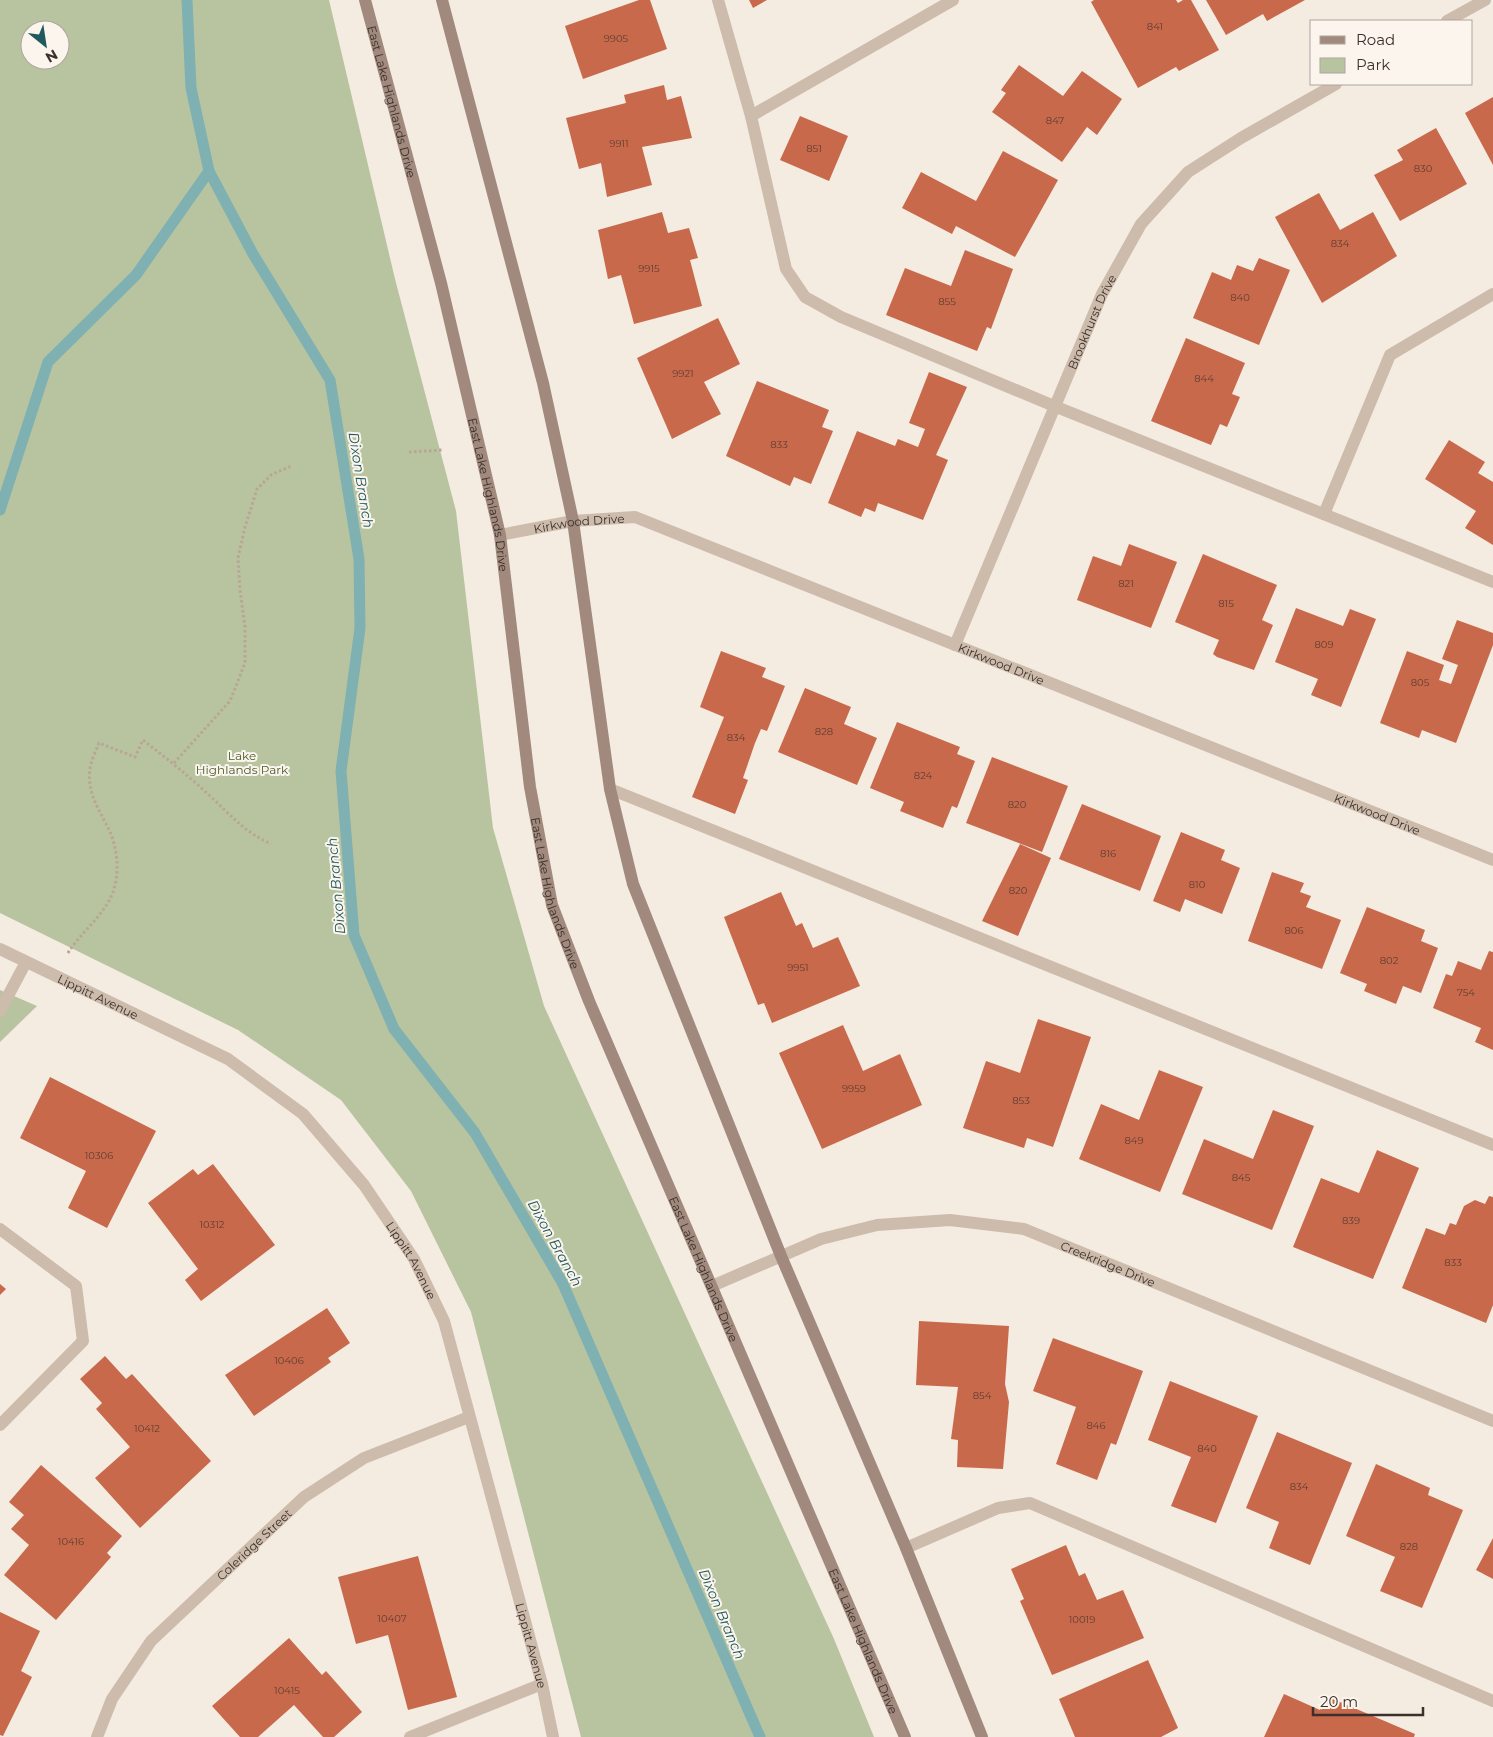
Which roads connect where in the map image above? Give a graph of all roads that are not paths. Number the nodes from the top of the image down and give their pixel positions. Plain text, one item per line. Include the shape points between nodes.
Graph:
1 (365, 0) edge
2 (442, 0) edge
3 (718, 0) edge
4 (953, 0) edge
5 (1485, 0) edge
6 (1449, 20) edge
7 (1334, 85) edge
8 (751, 116) junction
9 (1493, 294) edge
10 (1054, 406) junction
11 (1324, 514) junction
12 (573, 521) junction
13 (500, 535) junction
14 (1493, 582) edge
15 (954, 645) junction
16 (610, 789) junction
17 (1493, 860) edge
18 (0, 949) edge
19 (26, 962) junction
20 (0, 1011) edge
21 (1493, 1145) edge
22 (0, 1229) edge
23 (781, 1256) junction
24 (712, 1286) junction
25 (469, 1417) junction
26 (1493, 1420) edge
27 (0, 1425) edge
28 (906, 1548) junction
29 (542, 1684) junction
30 (1493, 1701) edge
31 (97, 1737) edge
32 (410, 1737) edge
33 (553, 1737) edge
34 (905, 1737) edge
35 (982, 1737) edge

1 - 13 main road, East Lake Highlands Drive via 441,283
2 - 12 main road via 543,383
3 - 8 street
4 - 8 street
5 - 6 street
7 - 10 street, Brookhurst Drive via 1240,138 1188,172 1141,224 1102,294
8 - 10 street via 786,268 805,297 841,317
9 - 11 street via 1390,355
10 - 11 street
10 - 15 street, Brookhurst Drive
11 - 14 street
12 - 13 street, Kirkwood Drive
12 - 15 street, Kirkwood Drive via 635,517
12 - 16 main road
13 - 24 main road, East Lake Highlands Drive via 530,788 552,905
15 - 17 street, Kirkwood Drive
16 - 21 street
16 - 23 main road via 633,884
18 - 19 street, Lippitt Avenue
19 - 20 street
19 - 25 street, Lippitt Avenue via 228,1059 302,1114 364,1185 414,1259 444,1321
22 - 27 street via 76,1286 83,1341
23 - 24 street, Creekridge Drive
23 - 26 street, Creekridge Drive via 821,1240 877,1225 950,1220 1024,1230
23 - 28 main road
24 - 34 main road, East Lake Highlands Drive
25 - 29 street, Lippitt Avenue
25 - 31 street, Coleridge Street via 364,1458 304,1497 151,1641 112,1699
28 - 30 street via 998,1508 1030,1503
28 - 35 main road
29 - 32 street
29 - 33 street, Lippitt Avenue

